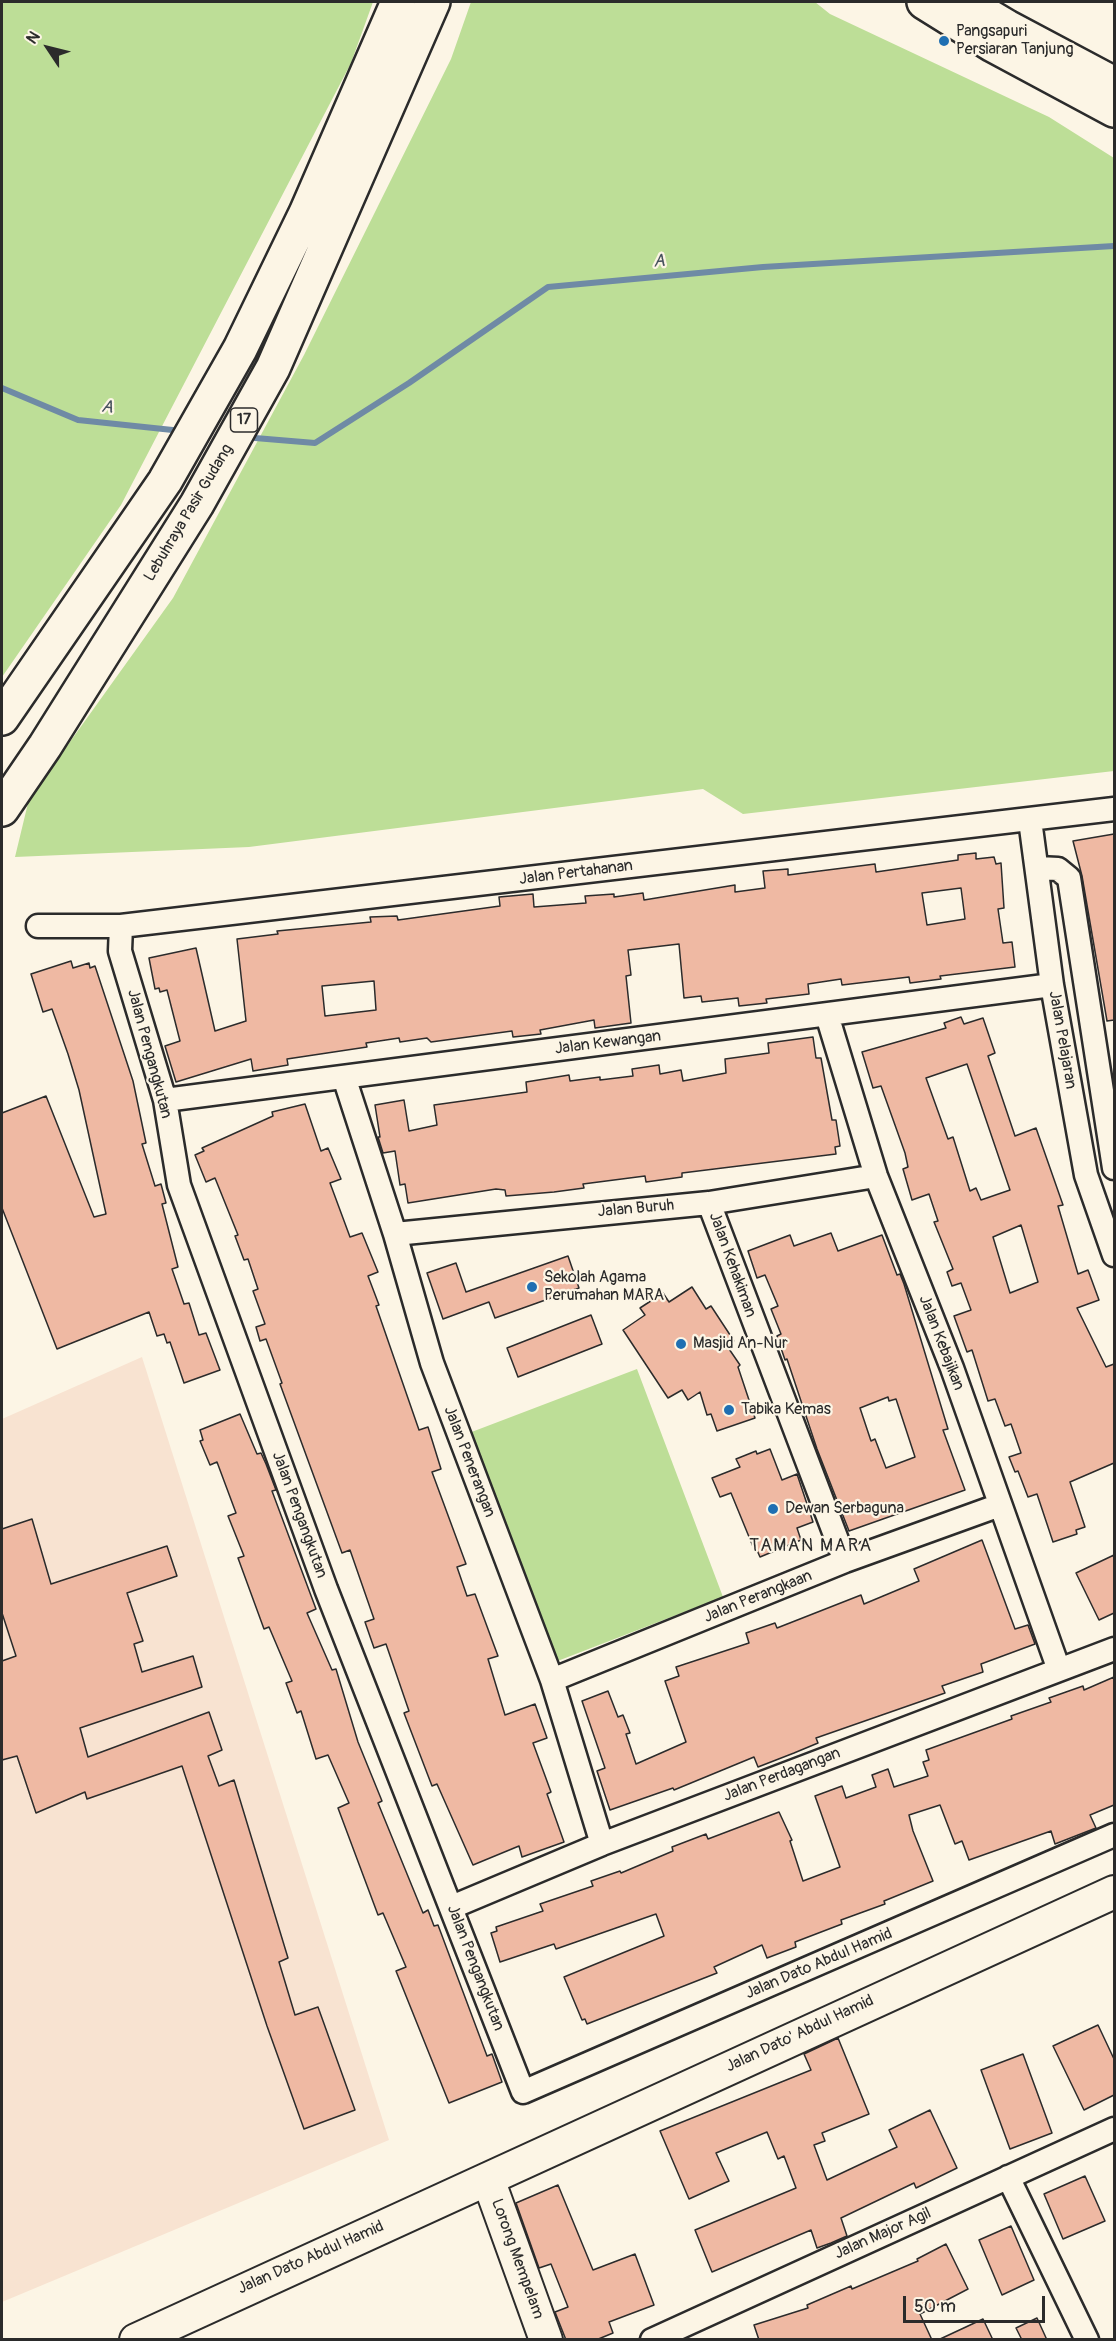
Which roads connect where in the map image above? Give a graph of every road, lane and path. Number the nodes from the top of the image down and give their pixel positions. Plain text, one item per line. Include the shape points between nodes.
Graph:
1 (398, 2) edge
2 (433, 2) edge
3 (924, 2) edge
4 (965, 2) edge
5 (1114, 84) edge
6 (1114, 110) edge
7 (2, 718) edge
8 (2, 809) edge
9 (1114, 809) edge
10 (1030, 820) junction
11 (1038, 868) junction
12 (38, 926) dead end
13 (121, 926) junction
14 (1052, 985) junction
15 (827, 1015) junction
16 (344, 1077) junction
17 (165, 1100) junction
18 (1114, 1169) edge
19 (876, 1176) junction
20 (1086, 1176) junction
21 (709, 1203) junction
22 (395, 1234) junction
23 (1114, 1255) edge
24 (1000, 1505) junction
25 (845, 1562) junction
26 (1114, 1649) edge
27 (1059, 1670) junction
28 (552, 1680) junction
29 (1114, 1835) edge
30 (602, 1844) junction
31 (1114, 1892) edge
32 (452, 1908) junction
33 (523, 2092) joint
34 (1114, 2129) edge
35 (1008, 2178) junction
36 (488, 2179) junction
37 (136, 2340) edge
38 (546, 2340) edge
39 (652, 2340) edge
40 (1087, 2340) edge

1 - 7 main road, 17 via 306,213 240,349 165,481
2 - 8 main road, Lebuhraya Pasir Gudang / 17 via 273,368 196,504 45,747
3 - 6 main road via 993,45
4 - 5 main road
9 - 10 street, Jalan Pertahanan
10 - 11 street, Jalan Pelajaran
10 - 13 street, Jalan Pertahanan
11 - 14 street, Jalan Pelajaran
11 - 18 street via 1058,869 1069,878
12 - 13 street, Jalan Pertahanan
13 - 17 street, Jalan Pengangkutan via 120,951
14 - 15 street, Jalan Kewangan
14 - 20 street, Jalan Pelajaran
15 - 16 street, Jalan Kewangan
15 - 19 street, Jalan Kebajikan
16 - 17 street, Jalan Kewangan
16 - 22 street, Jalan Penerangan
17 - 32 street, Jalan Pengangkutan via 179,1185 326,1589
18 - 20 street
19 - 21 street, Jalan Buruh
19 - 24 street, Jalan Kebajikan via 952,1368
20 - 23 street, Jalan Pelajaran
21 - 22 street, Jalan Buruh
21 - 25 street, Jalan Kehakiman
22 - 28 street, Jalan Penerangan via 432,1363
24 - 25 street, Jalan Perangkaan
24 - 27 street, Jalan Kebajikan
25 - 28 street, Jalan Perangkaan
26 - 27 street, Jalan Perdagangan
27 - 30 street, Jalan Perdagangan
28 - 30 street, Jalan Penerangan
29 - 33 street, Jalan Dato Abdul Hamid
30 - 32 street, Jalan Perdagangan
31 - 36 street, Jalan Dato' Abdul Hamid
32 - 33 street, Jalan Pengangkutan
34 - 35 street, Jalan Major Agil
35 - 39 street, Jalan Major Agil
35 - 40 street
36 - 37 street, Jalan Dato Abdul Hamid
36 - 38 street, Lorong Mempelam

